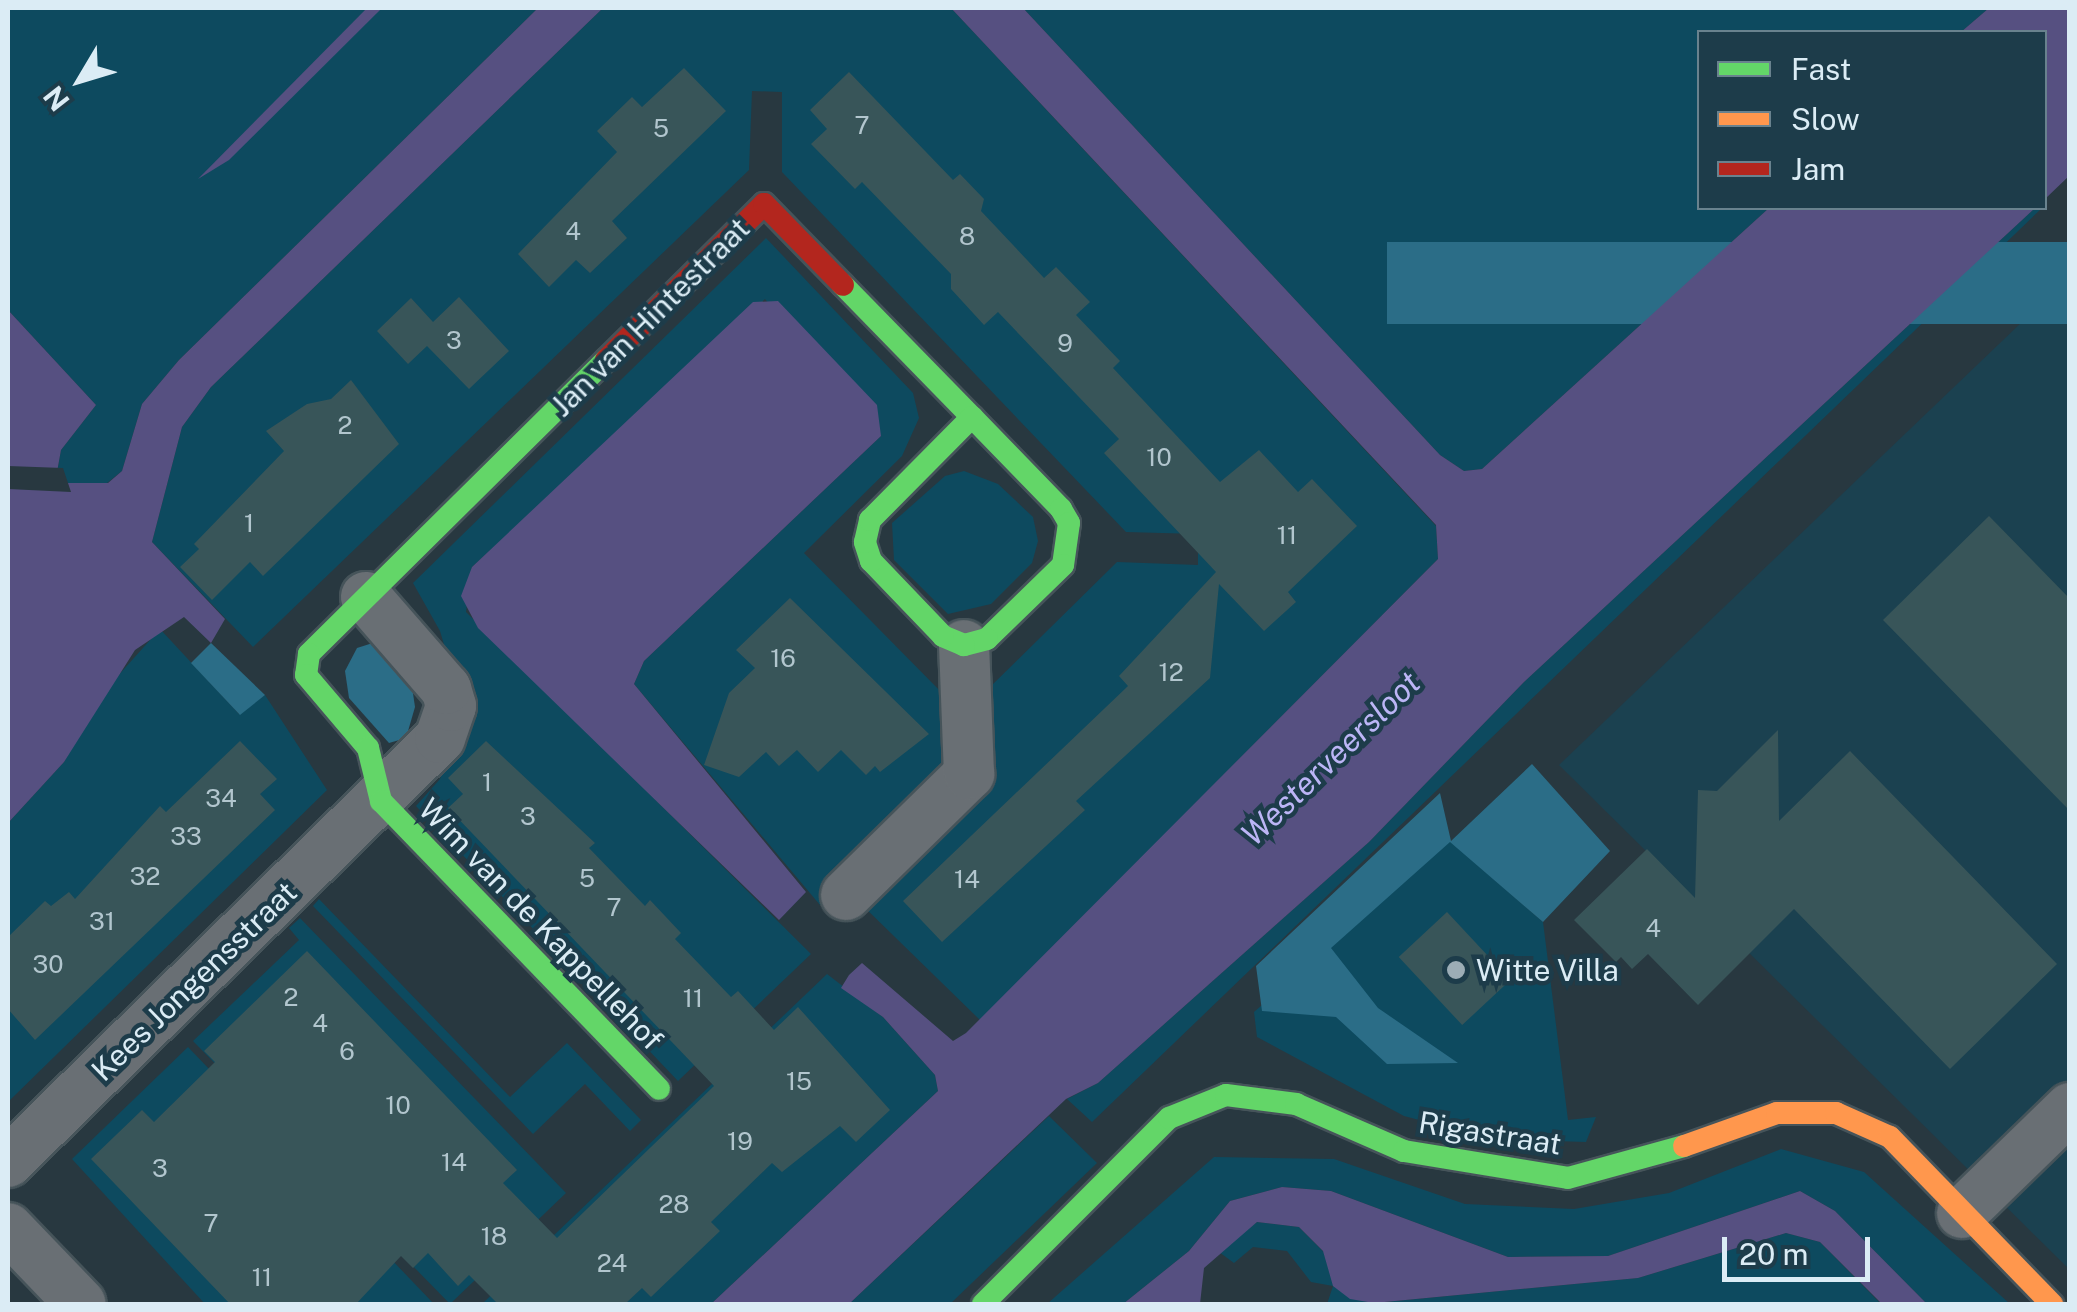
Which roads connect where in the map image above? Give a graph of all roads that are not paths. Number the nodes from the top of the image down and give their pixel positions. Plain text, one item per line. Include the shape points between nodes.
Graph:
1 (972, 417) junction
2 (366, 597) junction
3 (964, 645) junction
4 (380, 801) junction
5 (846, 895) dead end
6 (659, 1089) dead end
7 (2070, 1108) edge
8 (8, 1162) edge
9 (1962, 1213) junction
10 (8, 1228) edge
11 (82, 1304) edge
12 (983, 1304) edge
13 (2052, 1304) edge

1 - 2 street, Jan van Hintestraat via 764,204
1 - 3 street via 870,520 864,542 871,562 931,624
1 - 3 street, Jan van Hintestraat via 1061,510 1071,538 1063,565 987,639
2 - 4 street, Jan van Hintestraat via 304,665 368,748
2 - 4 street via 438,676 451,706 440,738
3 - 5 street via 970,774
4 - 6 street, Wim van de Kappellehof
4 - 8 street, Kees Jongensstraat
7 - 9 street
9 - 12 street, Rigastraat via 1890,1137 1836,1113 1777,1113 1630,1166 1568,1178 1404,1151 1296,1104 1226,1096 1169,1118
9 - 13 street, Rigastraat
10 - 11 street

